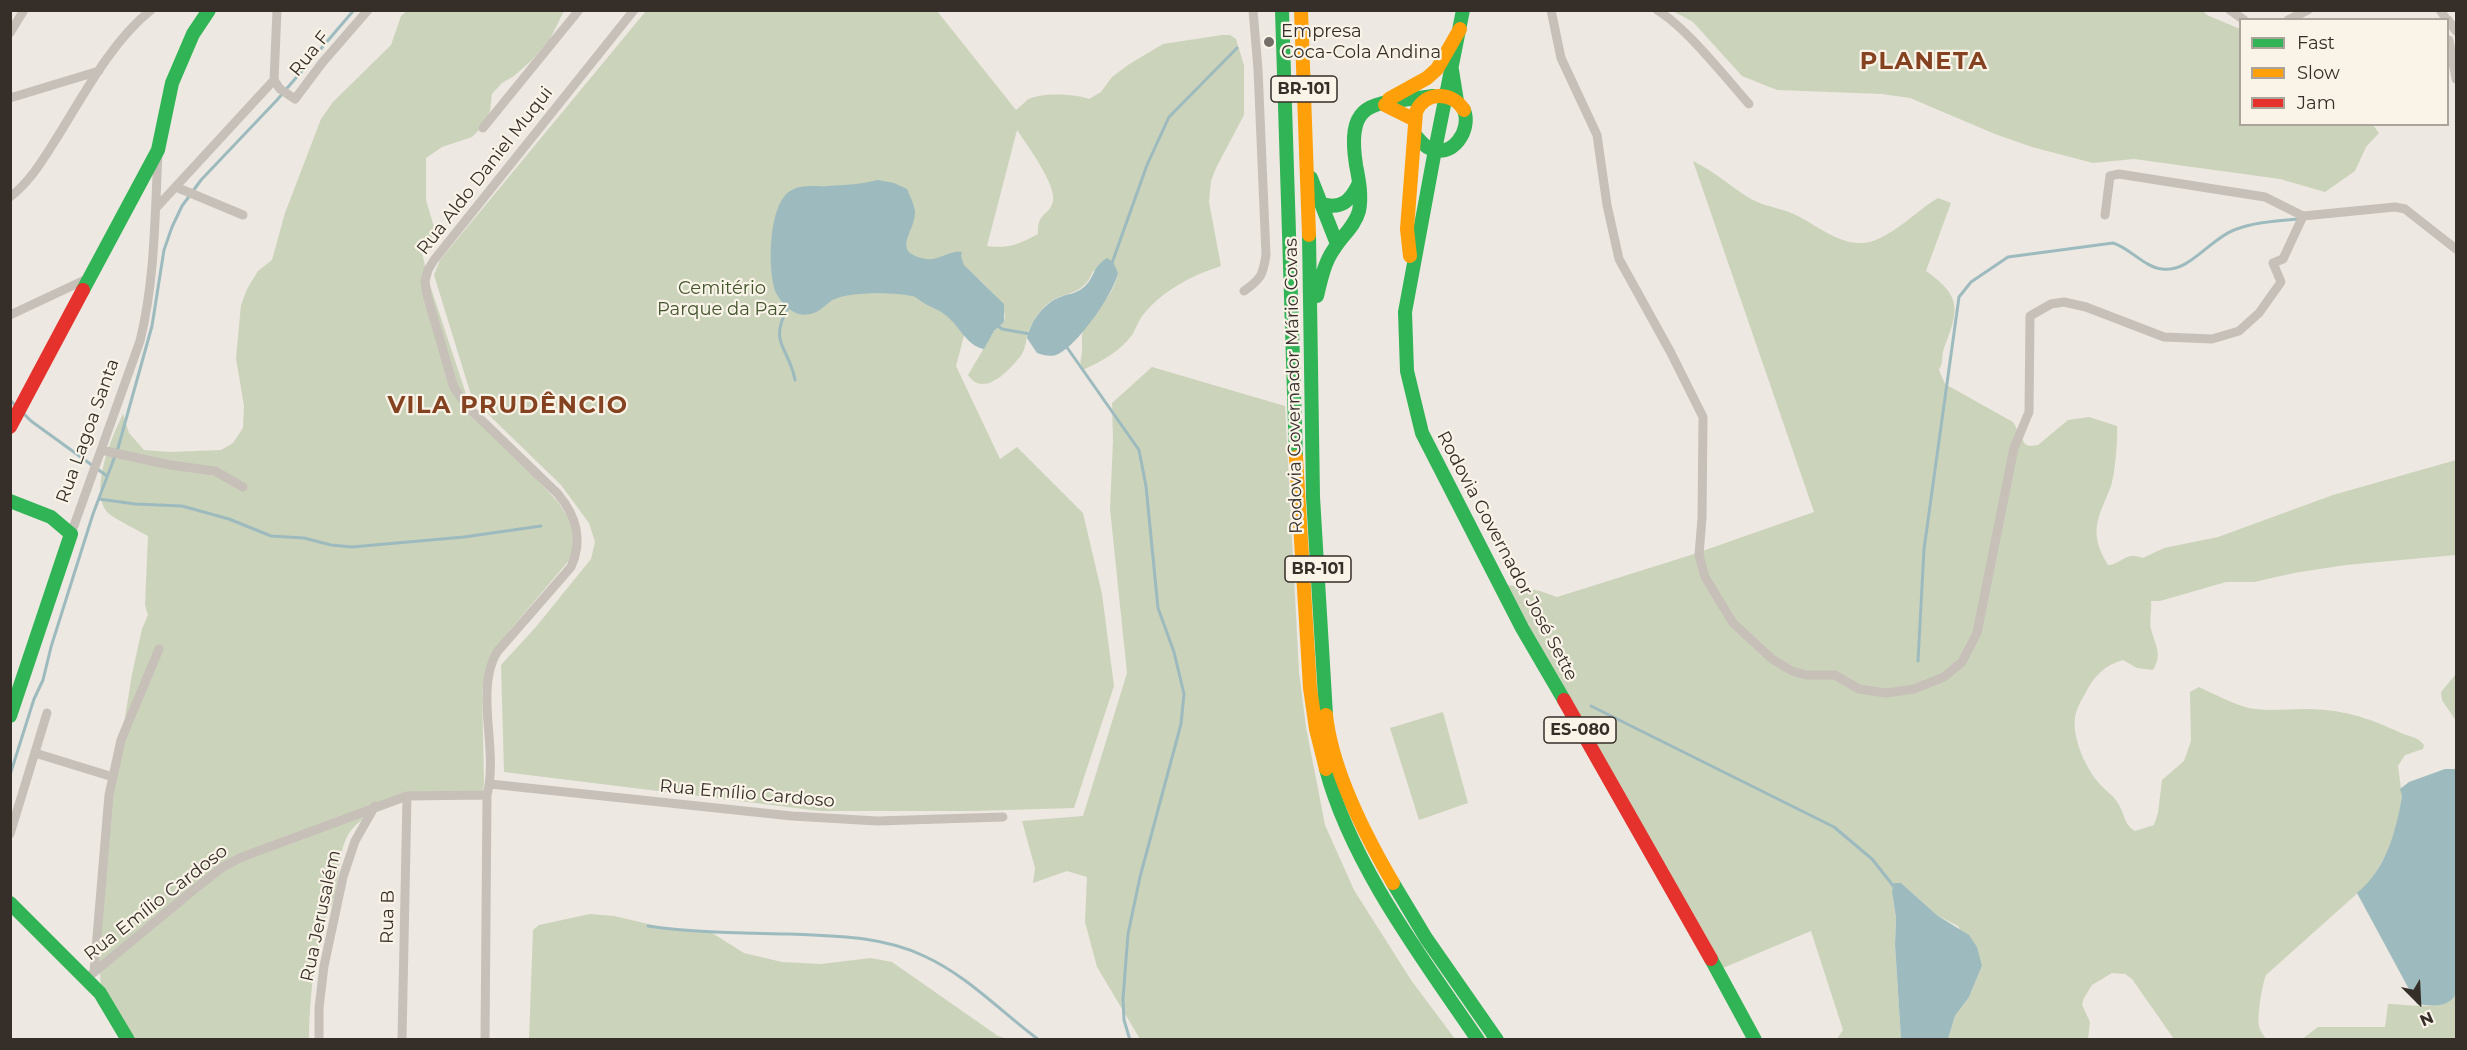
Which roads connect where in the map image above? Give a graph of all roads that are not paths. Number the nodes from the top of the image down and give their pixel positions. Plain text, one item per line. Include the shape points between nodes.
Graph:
1 (24, 10) edge
2 (150, 10) edge
3 (209, 10) edge
4 (277, 10) edge
5 (368, 10) edge
6 (579, 10) edge
7 (634, 10) edge
8 (1253, 10) edge
9 (1277, 10) edge
10 (1282, 10) edge
11 (1301, 10) edge
12 (1463, 10) edge
13 (1551, 10) edge
14 (1658, 10) edge
15 (2308, 10) edge
16 (2292, 18) edge
17 (1460, 29) junction
18 (10, 33) edge
19 (2451, 39) edge
20 (1283, 43) junction
21 (99, 70) junction
22 (2457, 79) edge
23 (274, 80) junction
24 (10, 98) edge
25 (1445, 98) junction
26 (1749, 104) dead end
27 (1381, 106) junction
28 (1413, 119) junction
29 (1286, 125) junction
30 (483, 128) dead end
31 (1415, 135) junction
32 (1450, 148) junction
33 (158, 150) junction
34 (1435, 150) junction
35 (1306, 167) junction
36 (1360, 180) junction
37 (176, 187) junction
38 (10, 197) edge
39 (1424, 202) junction
40 (1322, 204) junction
41 (156, 208) junction
42 (243, 215) dead end
43 (2105, 215) dead end
44 (2303, 216) junction
45 (1334, 249) junction
46 (2457, 249) edge
47 (1310, 260) junction
48 (1412, 270) junction
49 (89, 278) junction
50 (1244, 291) dead end
51 (10, 315) edge
52 (1310, 323) junction
53 (10, 427) edge
54 (101, 450) junction
55 (243, 486) dead end
56 (10, 501) edge
57 (71, 534) junction
58 (159, 649) dead end
59 (47, 712) dead end
60 (10, 716) edge
61 (35, 753) junction
62 (113, 777) junction
63 (490, 784) junction
64 (487, 795) junction
65 (407, 796) junction
66 (375, 806) junction
67 (1003, 817) dead end
68 (10, 834) edge
69 (10, 903) edge
70 (91, 975) junction
71 (128, 1040) edge
72 (319, 1040) edge
73 (402, 1040) edge
74 (485, 1040) edge
75 (1478, 1040) edge
76 (1497, 1040) edge
77 (1755, 1040) edge

1 - 18 street
2 - 21 street
3 - 33 main road via 193,34 172,82
4 - 23 street, Rua F
5 - 23 street, Rua F via 295,99
6 - 30 street
7 - 63 street, Rua Aldo Daniel Muqui via 434,260 425,281 454,388 469,408 563,500 579,536 571,567 490,664
8 - 50 street via 1266,255 1258,281
9 - 20 main road
10 - 20 main road, Rodovia Governador Mário Covas / BR-101
11 - 35 main road, Rodovia Governador Mário Covas / BR-101
12 - 17 main road
13 - 44 street via 1561,58 1597,135 1618,259 1703,417 1699,555 1705,577 1733,623 1772,659 1806,675 1835,675 1859,689 1886,693 1914,689 1944,677 1962,662 1977,633 2014,448 2029,412 2030,316 2051,304 2064,302 2164,337 2212,339 2239,331 2279,287 2280,276 2273,263 2283,259
14 - 26 street
15 - 16 street
17 - 25 main road
17 - 27 main road via 1427,78
19 - 22 street
20 - 29 main road, Rodovia Governador Mário Covas / BR-101
21 - 24 street
21 - 38 street via 44,160
23 - 37 street
25 - 27 main road
25 - 28 main road via 1423,101
25 - 32 main road via 1465,111 1467,122 1466,133
25 - 34 main road, Rodovia Governador José Sette / ES-080
27 - 28 main road
27 - 36 main road via 1366,109 1353,127 1352,145
28 - 31 main road
29 - 47 main road via 1292,140 1298,251
29 - 75 main road, Rodovia Governador Mário Covas / BR-101 via 1297,496 1316,729 1350,836 1410,940
31 - 34 main road
31 - 48 main road via 1407,230
32 - 34 main road
32 - 39 main road
33 - 41 street, Rua Lagoa Santa
33 - 49 main road
34 - 39 main road, Rodovia Governador José Sette / ES-080
35 - 40 main road
35 - 47 main road, Rodovia Governador Mário Covas / BR-101
36 - 40 main road via 1348,203 1337,207
36 - 45 main road via 1359,211 1349,232
37 - 41 street
37 - 42 street
39 - 48 main road, Rodovia Governador José Sette / ES-080
40 - 45 main road
41 - 54 street, Rua Lagoa Santa via 145,320
43 - 44 street via 2110,177 2119,174 2265,197
44 - 46 street via 2405,209
45 - 47 main road
45 - 52 main road via 1322,274
47 - 52 main road, Rodovia Governador Mário Covas / BR-101
48 - 77 main road, Rodovia Governador José Sette / ES-080 via 1405,312 1407,371 1429,450 1522,628
49 - 51 street
49 - 53 main road
52 - 76 main road, Rodovia Governador Mário Covas / BR-101 via 1313,496 1326,706 1338,766 1356,811 1404,903
54 - 55 street via 215,471
54 - 57 street, Rua Lagoa Santa
56 - 57 main road via 52,516
57 - 60 main road, Rua Lagoa Santa
58 - 62 street via 121,740
59 - 61 street
61 - 62 street
61 - 68 street
62 - 70 street
63 - 64 street, Rua Aldo Daniel Muqui
63 - 67 street, Rua Emílio Cardoso via 792,816 877,821
64 - 65 street, Rua Emílio Cardoso
64 - 74 street, Rua Aldo Daniel Muqui
65 - 66 street, Rua Emílio Cardoso
65 - 73 street, Rua B
66 - 70 street, Rua Emílio Cardoso via 264,847 223,867
66 - 72 street, Rua Jerusalém via 355,841 343,877 324,966
69 - 70 main road
70 - 71 main road

